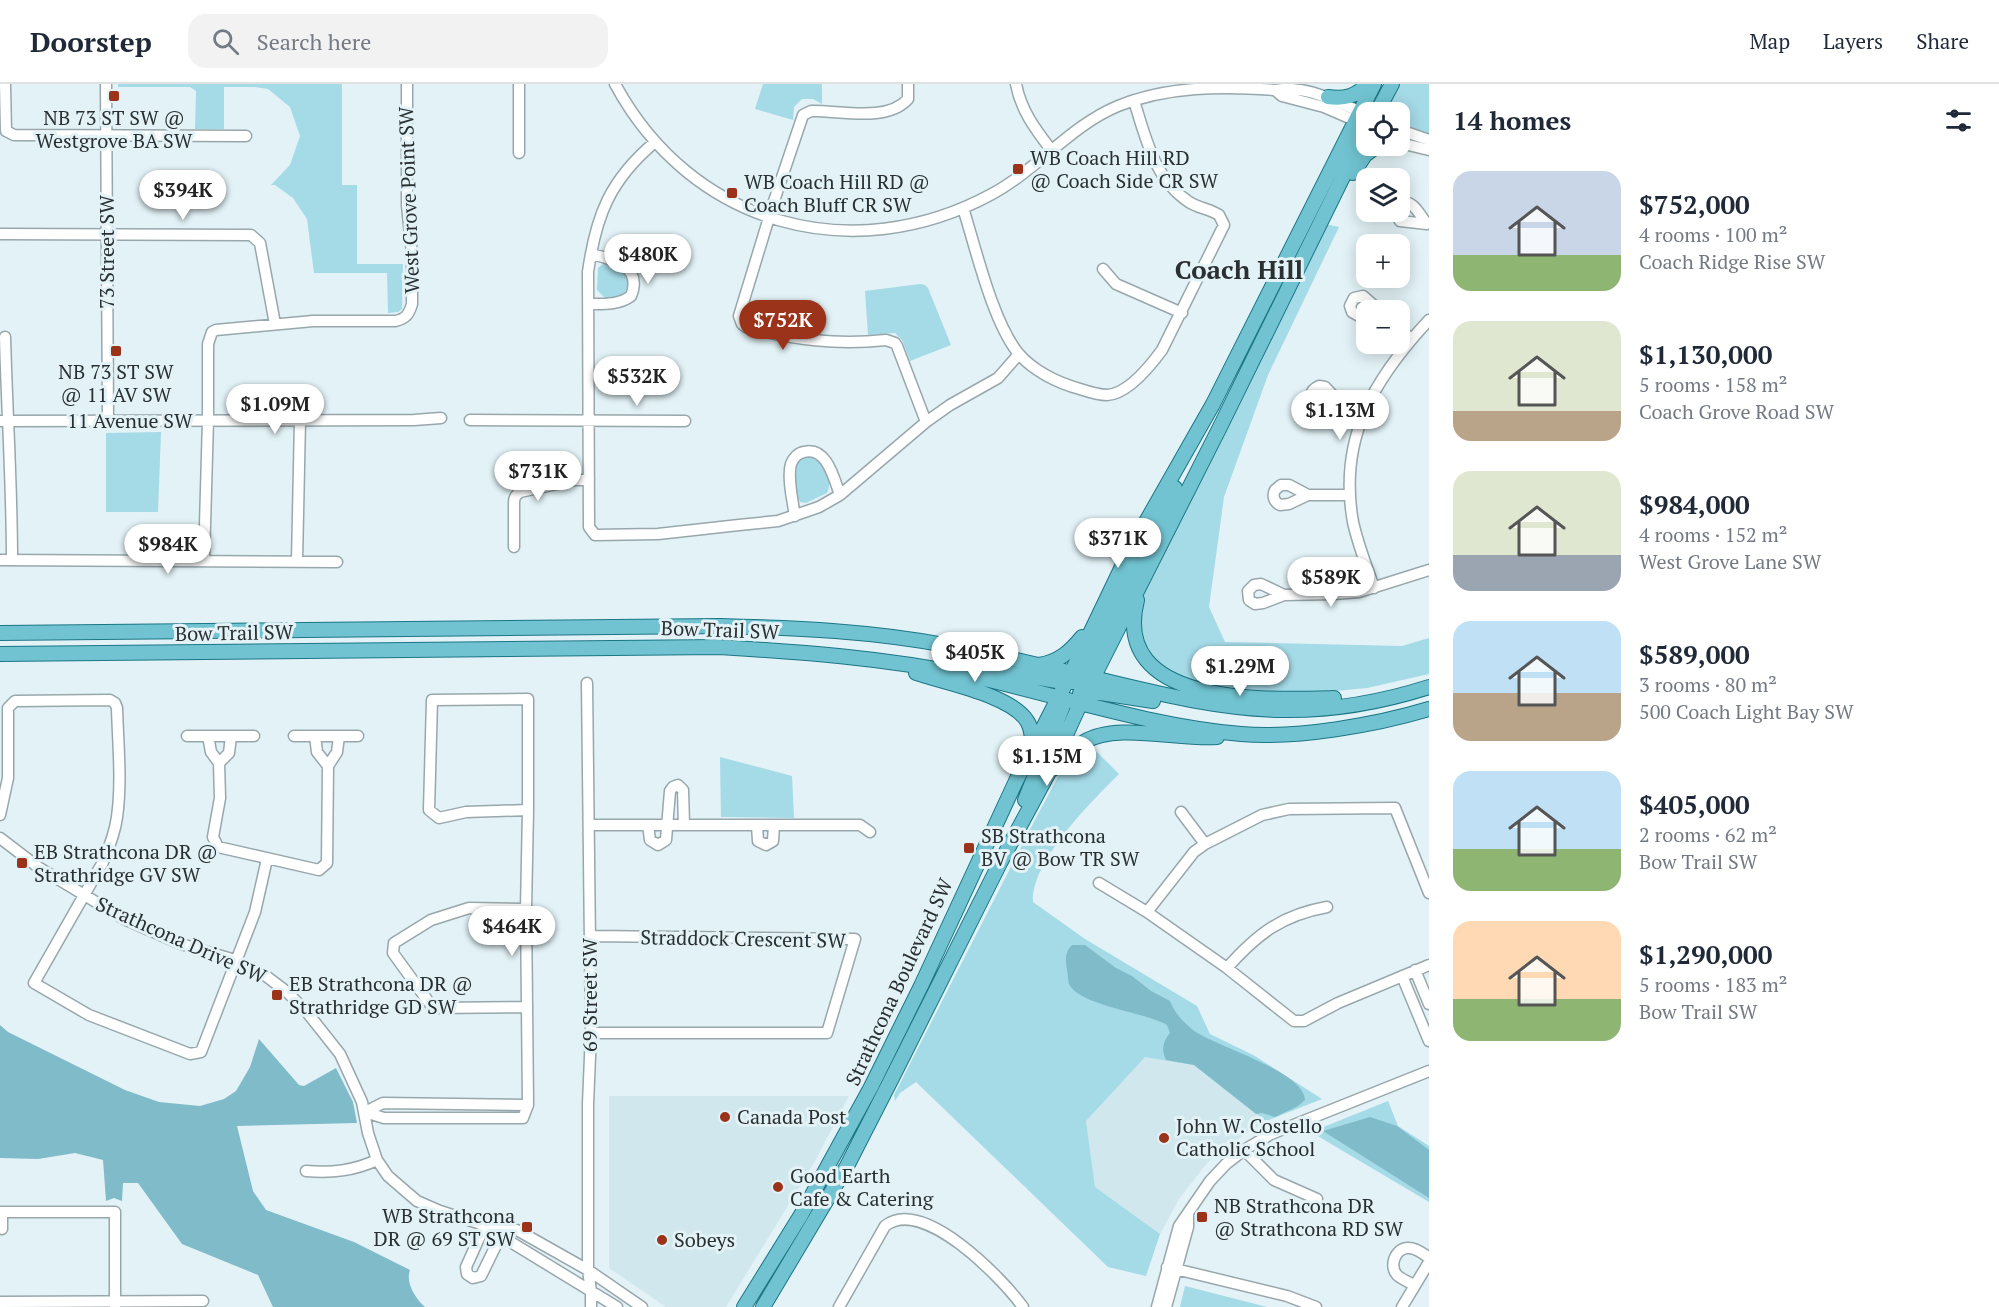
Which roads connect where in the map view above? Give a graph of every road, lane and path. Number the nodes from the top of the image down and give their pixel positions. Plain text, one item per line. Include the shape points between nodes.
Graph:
1 (5, 84) edge
2 (106, 84) edge
3 (406, 84) edge
4 (519, 84) edge
5 (615, 84) edge
6 (908, 84) edge
7 (1016, 84) edge
8 (1367, 84) edge
9 (1374, 84) edge
10 (1392, 84) edge
11 (1231, 86) edge
12 (1275, 90) junction
13 (1328, 97) junction
14 (1134, 101) junction
15 (1369, 102) edge
16 (1382, 102) edge
17 (1356, 116) edge
18 (1356, 118) edge
19 (1410, 133) edge
20 (1356, 134) edge
21 (106, 136) junction
22 (246, 136) dead end
23 (1356, 138) edge
24 (1429, 140) edge
25 (655, 142) junction
26 (1410, 145) edge
27 (1429, 150) edge
28 (1052, 151) junction
29 (519, 153) dead end
30 (1364, 156) edge
31 (1410, 203) edge
32 (1329, 206) junction
33 (963, 208) junction
34 (769, 218) junction
35 (1409, 222) edge
36 (1428, 224) edge
37 (0, 234) edge
38 (106, 235) junction
39 (591, 254) junction
40 (1103, 269) dead end
41 (1370, 300) edge
42 (589, 304) junction
43 (1182, 313) junction
44 (1356, 315) edge
45 (1429, 320) edge
46 (275, 324) junction
47 (5, 338) dead end
48 (1411, 339) joint
49 (1019, 354) junction
50 (1213, 404) junction
51 (1341, 404) dead end
52 (1364, 413) junction
53 (441, 418) dead end
54 (208, 420) junction
55 (300, 420) junction
56 (470, 420) dead end
57 (4, 421) edge
58 (108, 421) junction
59 (685, 421) dead end
60 (590, 422) junction
61 (926, 422) junction
62 (589, 480) junction
63 (840, 495) junction
64 (1308, 495) dead end
65 (1350, 495) junction
66 (795, 516) junction
67 (514, 547) dead end
68 (0, 560) edge
69 (12, 560) junction
70 (204, 560) junction
71 (297, 561) junction
72 (337, 562) dead end
73 (1429, 570) edge
74 (1142, 582) junction
75 (1374, 588) junction
76 (1284, 595) dead end
77 (1093, 624) junction
78 (0, 633) edge
79 (0, 654) edge
80 (883, 661) junction
81 (1034, 665) junction
82 (587, 683) dead end
83 (1075, 688) junction
84 (1427, 688) edge
85 (1429, 709) edge
86 (1243, 734) junction
87 (187, 736) dead end
88 (208, 736) junction
89 (231, 736) junction
90 (254, 736) dead end
91 (294, 736) dead end
92 (315, 736) junction
93 (339, 736) junction
94 (358, 736) dead end
95 (1033, 748) junction
96 (219, 763) junction
97 (328, 766) junction
98 (1049, 772) junction
99 (528, 810) junction
100 (1181, 812) dead end
101 (0, 816) edge
102 (590, 825) junction
103 (648, 825) junction
104 (667, 825) junction
105 (684, 825) junction
106 (757, 825) junction
107 (774, 825) junction
108 (870, 832) dead end
109 (0, 838) edge
110 (1205, 844) junction
111 (267, 859) junction
112 (1000, 862) junction
113 (1099, 883) dead end
114 (1429, 893) edge
115 (84, 896) junction
116 (1327, 907) dead end
117 (526, 909) junction
118 (1147, 912) junction
119 (591, 936) junction
120 (235, 960) junction
121 (1429, 965) edge
122 (1227, 968) junction
123 (1415, 970) junction
124 (1401, 976) junction
125 (1429, 1004) edge
126 (526, 1007) junction
127 (591, 1033) junction
128 (1429, 1041) edge
129 (1429, 1071) edge
130 (365, 1112) junction
131 (1244, 1150) junction
132 (377, 1160) junction
133 (306, 1171) dead end
134 (1317, 1199) dead end
135 (1, 1212) edge
136 (485, 1225) junction
137 (2, 1229) dead end
138 (503, 1232) junction
139 (1429, 1258) edge
140 (1429, 1263) edge
141 (1172, 1268) junction
142 (588, 1270) junction
143 (1414, 1285) junction
144 (591, 1291) junction
145 (203, 1301) dead end
146 (0, 1302) edge
147 (115, 1304) edge
148 (745, 1305) edge
149 (591, 1307) edge
150 (617, 1307) edge
151 (642, 1307) edge
152 (763, 1307) edge
153 (839, 1307) edge
154 (1023, 1307) edge
155 (1157, 1307) edge
156 (1166, 1307) edge
157 (1316, 1307) edge
158 (1402, 1307) edge

1 - 21 street via 6,131 14,135
2 - 21 street, 73 Street SW
3 - 46 street, West Grove Point SW via 407,205 412,254 410,311 395,321
4 - 29 street
5 - 25 street
6 - 34 street via 908,99 898,108 869,113 811,111 803,115
7 - 28 street via 1024,110
8 - 13 main road via 1351,96
9 - 15 main road
10 - 16 main road
11 - 12 street
11 - 14 street
12 - 13 street
12 - 18 street via 1282,96
13 - 17 street
14 - 28 street via 1091,120
14 - 43 street via 1151,154 1163,177 1191,204 1216,212 1223,222 1224,229
19 - 24 street
20 - 50 main road
21 - 22 street
21 - 38 street, 73 Street SW
23 - 32 main road
25 - 34 street via 681,169 712,191
25 - 39 street via 632,163 613,189 597,222
26 - 27 street
28 - 33 street via 1011,182
30 - 32 main road
31 - 36 street
32 - 74 main road
33 - 34 street via 898,226 859,230 823,229
33 - 49 street via 999,320
34 - 61 street via 739,314 742,324 795,339 838,343 892,341
35 - 36 street
37 - 38 street
38 - 46 street via 255,236 261,243
38 - 58 street, 73 Street SW
39 - 42 street
39 - 42 street via 622,264 634,282 626,300
40 - 43 street via 1116,284
41 - 44 street via 1363,296 1352,300 1351,309
42 - 60 street
43 - 49 street via 1149,367 1115,393 1071,387 1049,377
45 - 48 street
46 - 54 street, West Grove Point SW via 212,332 208,344
47 - 57 street
48 - 52 street via 1388,368
49 - 61 street via 990,384
50 - 77 main road
50 - 83 main road via 1191,457
51 - 52 street
52 - 65 street via 1353,448
53 - 55 street, 11 Avenue SW
54 - 55 street, 11 Avenue SW
54 - 58 street, 11 Avenue SW
54 - 70 street
55 - 71 street
56 - 60 street
57 - 58 street, 11 Avenue SW
57 - 69 street via 12,491
59 - 60 street
60 - 62 street
61 - 63 street
62 - 66 street via 589,527 595,534 658,534
62 - 67 street via 517,494
63 - 66 street
63 - 66 street via 825,458 817,452 803,452 790,467
64 - 65 street
65 - 75 street via 1356,534
68 - 69 street
69 - 70 street
70 - 71 street
71 - 72 street
73 - 75 street
74 - 83 main road
74 - 84 main road via 1133,625 1140,649 1152,668 1182,684 1231,695 1280,699 1338,698
75 - 76 street via 1345,594
77 - 81 main road via 1072,650 1057,660
77 - 83 main road
78 - 81 main road, Bow Trail SW via 793,628 887,635
79 - 80 main road, Bow Trail SW via 719,647
80 - 83 main road via 922,660
80 - 95 main road via 1013,707 1028,722
81 - 83 main road, Bow Trail SW
82 - 102 street, 69 Street SW
83 - 84 main road via 1238,713 1363,704
83 - 86 main road, Bow Trail SW via 1170,724
83 - 95 main road, Strathcona Boulevard SW
83 - 98 main road, Strathcona Boulevard SW
83 - 112 main road
85 - 86 main road, Bow Trail SW via 1338,729
86 - 98 main road via 1199,738 1111,733 1085,741
87 - 88 street
88 - 89 street
88 - 96 street via 211,752
89 - 90 street
89 - 96 street via 230,753
91 - 92 street
92 - 93 street
92 - 97 street via 317,752
93 - 94 street
93 - 97 street via 337,752
95 - 148 main road, Strathcona Boulevard SW via 867,1096 807,1206
96 - 111 street via 220,798 213,837 218,848
97 - 111 street via 327,863 319,870
98 - 112 main road, Strathcona Boulevard SW
99 - 99 street via 528,699 432,700 429,810 439,818 466,812
99 - 117 street
100 - 110 street
101 - 115 street via 8,778 10,703 114,703 117,817 104,862
102 - 103 street
102 - 119 street, 69 Street SW
103 - 104 street
103 - 104 street via 650,840 658,845 666,840
104 - 105 street
104 - 105 street via 670,791 678,785 682,790
105 - 106 street
106 - 107 street
106 - 107 street via 758,841 766,845 773,842
107 - 108 street via 860,825
109 - 115 street, Strathcona Drive SW
110 - 114 street via 1280,810 1395,808
110 - 118 street via 1184,863
111 - 120 street via 255,912
112 - 152 main road, Strathcona Boulevard SW via 847,1166
113 - 118 street
115 - 120 street, Strathcona Drive SW via 181,944
115 - 120 street via 34,983 89,1016 190,1054 201,1052
116 - 122 street via 1282,921 1254,939
117 - 126 street
117 - 126 street via 469,908 431,920 394,943 393,953 433,1008
118 - 122 street
119 - 127 street, 69 Street SW
119 - 127 street, Straddock Crescent SW via 855,939 827,1033
120 - 130 street, Strathcona Drive SW via 287,992 325,1034 340,1054
121 - 123 street
122 - 124 street via 1299,1022
123 - 124 street
123 - 125 street
124 - 128 street
126 - 130 street via 528,1105 523,1118 384,1118
127 - 142 street, 69 Street SW
129 - 131 street via 1271,1134
130 - 132 street, Strathcona Drive SW
131 - 134 street via 1274,1180
131 - 141 street via 1218,1172 1188,1214 1188,1227
132 - 133 street via 333,1173
132 - 136 street, Strathcona Drive SW via 388,1176 417,1201
135 - 137 street
135 - 147 street via 115,1212
136 - 138 street, Strathcona Drive SW
136 - 138 street via 466,1267 473,1278 481,1275
138 - 142 street, Strathcona Drive SW via 517,1230
138 - 144 street, Strathcona Drive SW via 509,1241
139 - 143 street via 1407,1248 1396,1255 1395,1271
140 - 143 street
141 - 155 street
141 - 156 street
141 - 157 street via 1287,1296
142 - 144 street, 69 Street SW
142 - 151 street, Strathcona Drive SW
143 - 158 street
144 - 149 street, 69 Street SW
144 - 150 street, Strathcona Drive SW
145 - 147 street
146 - 147 street
153 - 154 street via 885,1226 893,1219 928,1225 948,1234 1008,1287

